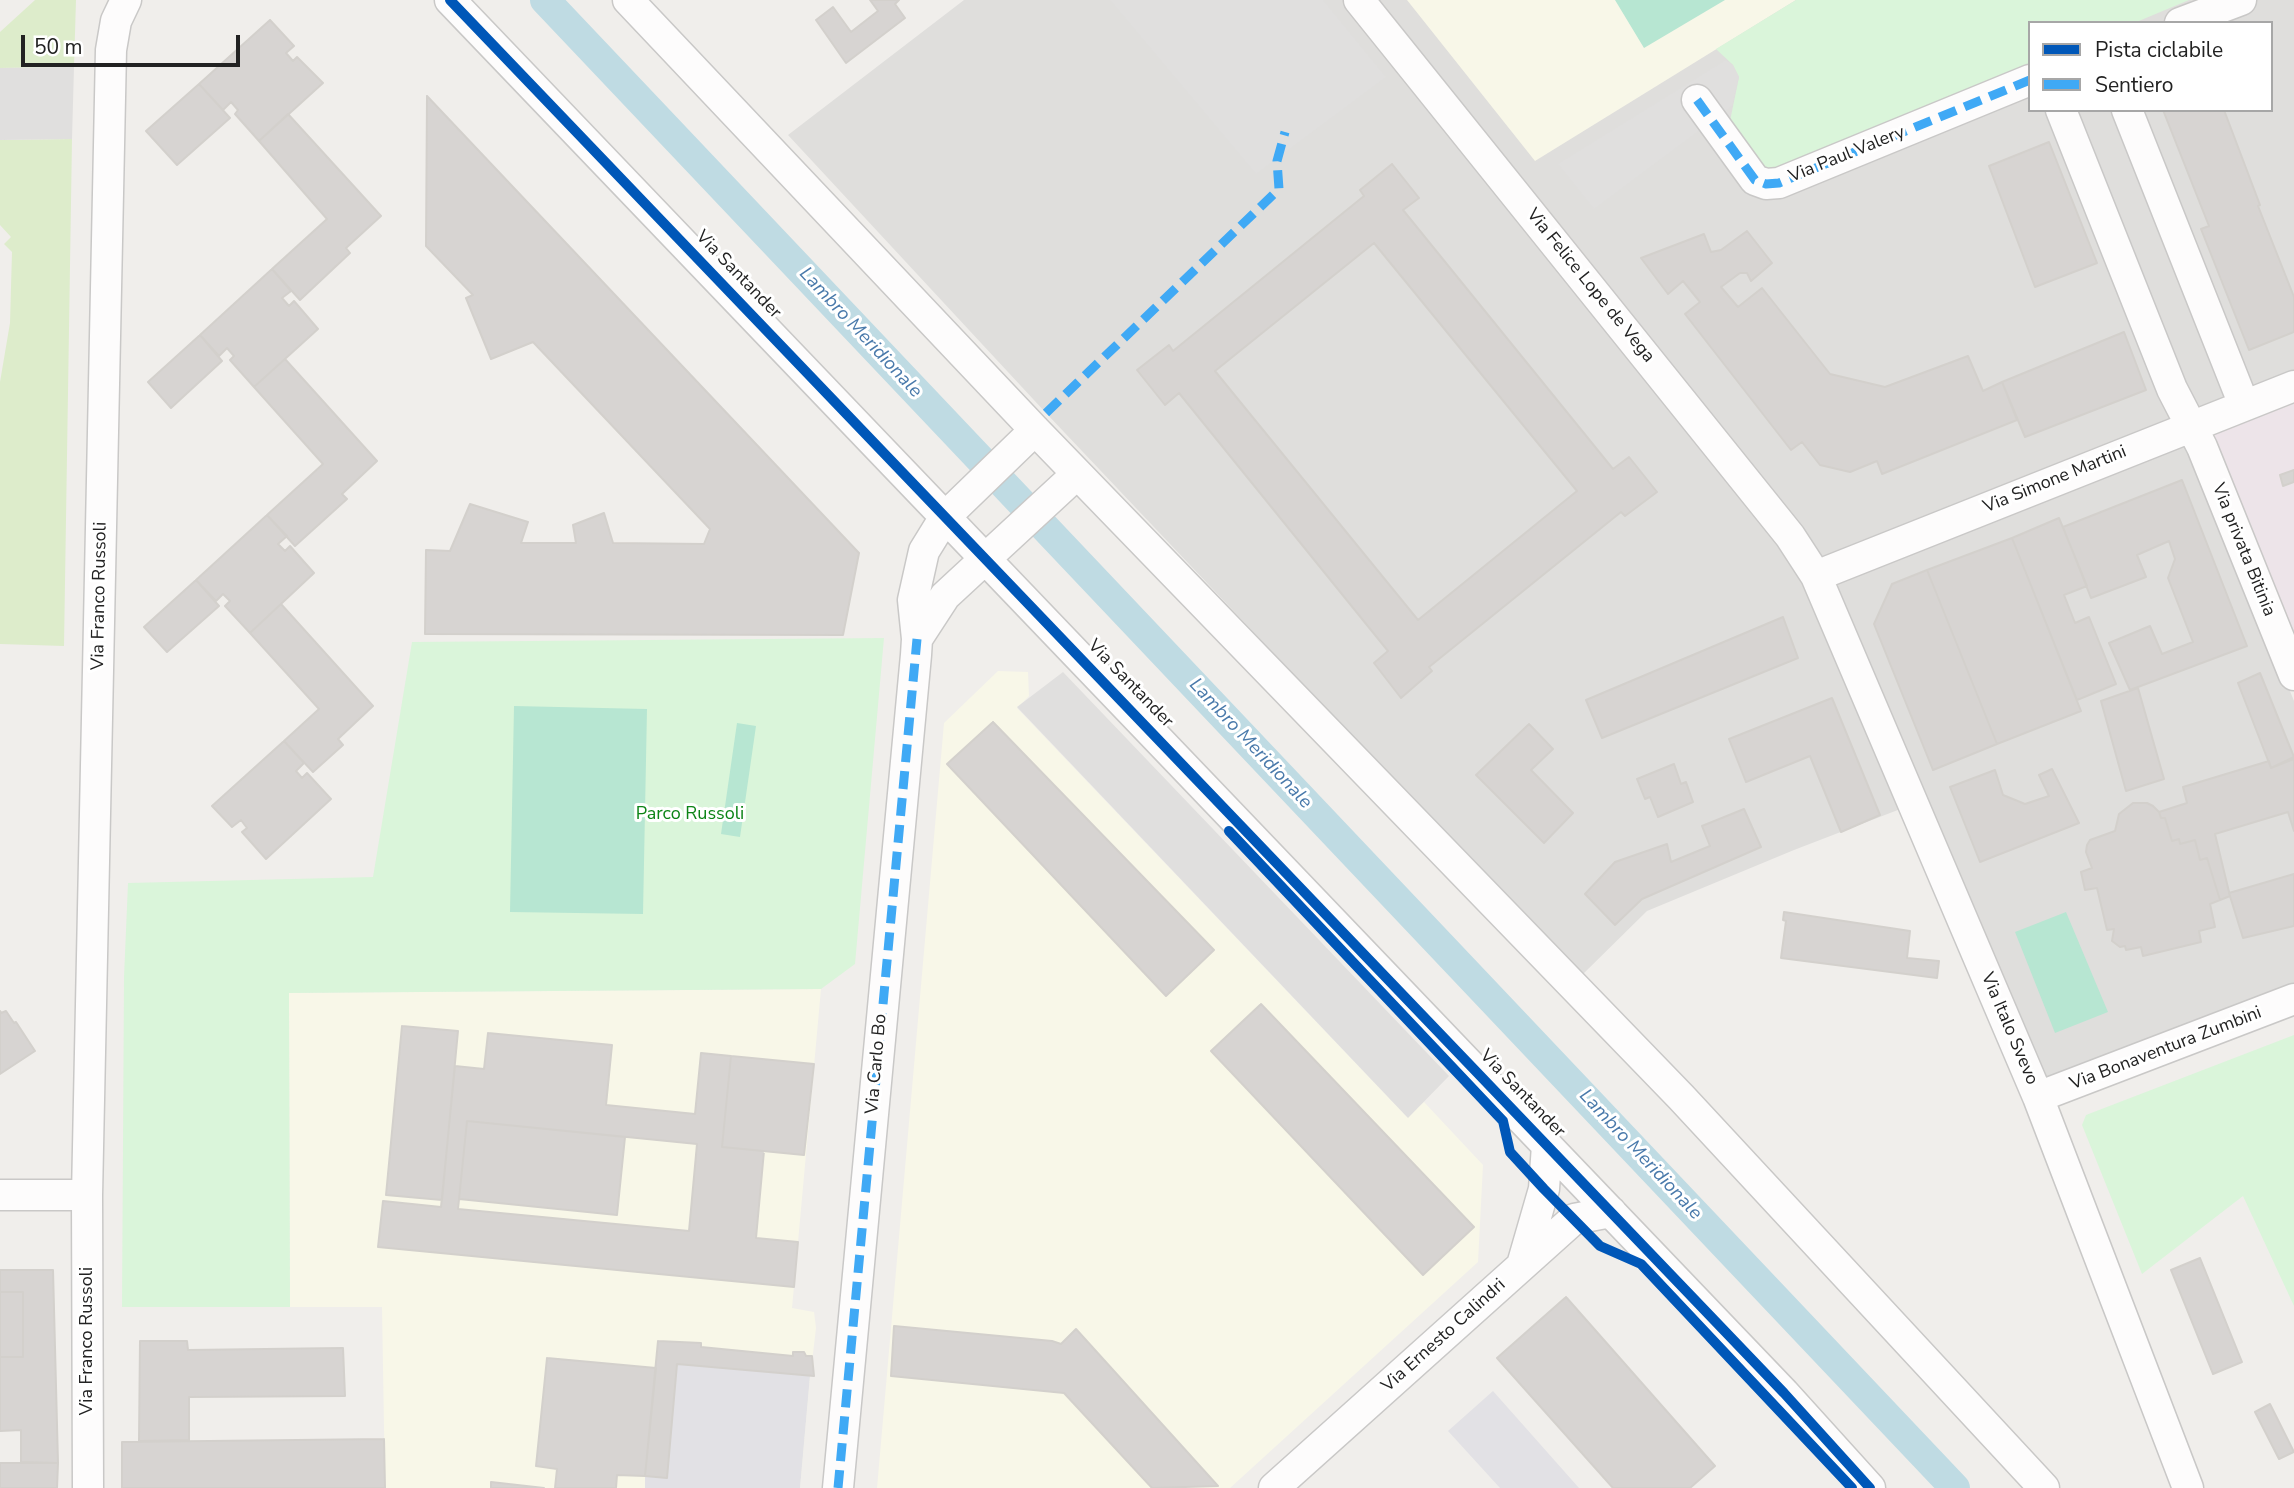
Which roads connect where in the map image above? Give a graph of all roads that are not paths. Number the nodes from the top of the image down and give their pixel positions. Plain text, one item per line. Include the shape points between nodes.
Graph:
1 (126, 0) edge
2 (450, 0) edge
3 (628, 0) edge
4 (1359, 0) edge
5 (2241, 0) edge
6 (2185, 21) edge
7 (2028, 81) edge
8 (1697, 100) dead end
9 (2062, 112) edge
10 (2128, 112) edge
11 (2294, 386) edge
12 (2244, 405) junction
13 (2190, 426) junction
14 (1028, 437) junction
15 (1071, 480) junction
16 (952, 509) junction
17 (994, 553) junction
18 (1816, 576) junction
19 (917, 639) junction
20 (2294, 675) edge
21 (2294, 999) edge
22 (2038, 1097) junction
23 (1547, 1146) junction
24 (0, 1195) edge
25 (87, 1195) junction
26 (1611, 1212) junction
27 (1522, 1265) junction
28 (88, 1488) edge
29 (838, 1488) edge
30 (1274, 1488) edge
31 (1870, 1488) edge
32 (2044, 1488) edge
33 (2188, 1488) edge

1 - 25 street, Via Franco Russoli via 116,21 111,50
2 - 16 street, Via Santander
3 - 14 street
4 - 18 street, Via Felice Lope de Vega via 1782,525
5 - 6 street
7 - 8 street, Via Paul Valery via 1779,183 1766,184 1755,180
9 - 13 street
10 - 12 street
11 - 12 street, Via Simone Martini
12 - 13 street, Via Simone Martini
13 - 18 street, Via Simone Martini
13 - 20 street, Via privata Bitinia
14 - 15 street
14 - 16 street, Via Carlo Bo
15 - 17 street, Via Carlo Bo
15 - 32 street via 1681,1097
16 - 17 street, Via Santander
16 - 19 street, Via Carlo Bo via 924,551 919,569 913,600
17 - 19 street, Via Carlo Bo via 945,597
17 - 23 street, Via Santander
18 - 22 street, Via Italo Svevo
19 - 29 street, Via Carlo Bo
21 - 22 street, Via Bonaventura Zumbini
22 - 33 street, Via Italo Svevo
23 - 26 street, Via Santander
23 - 27 street, Via Ernesto Calindri via 1544,1189
24 - 25 street
25 - 28 street, Via Franco Russoli
26 - 27 street via 1574,1219
26 - 31 street, Via Santander
27 - 30 street, Via Ernesto Calindri

